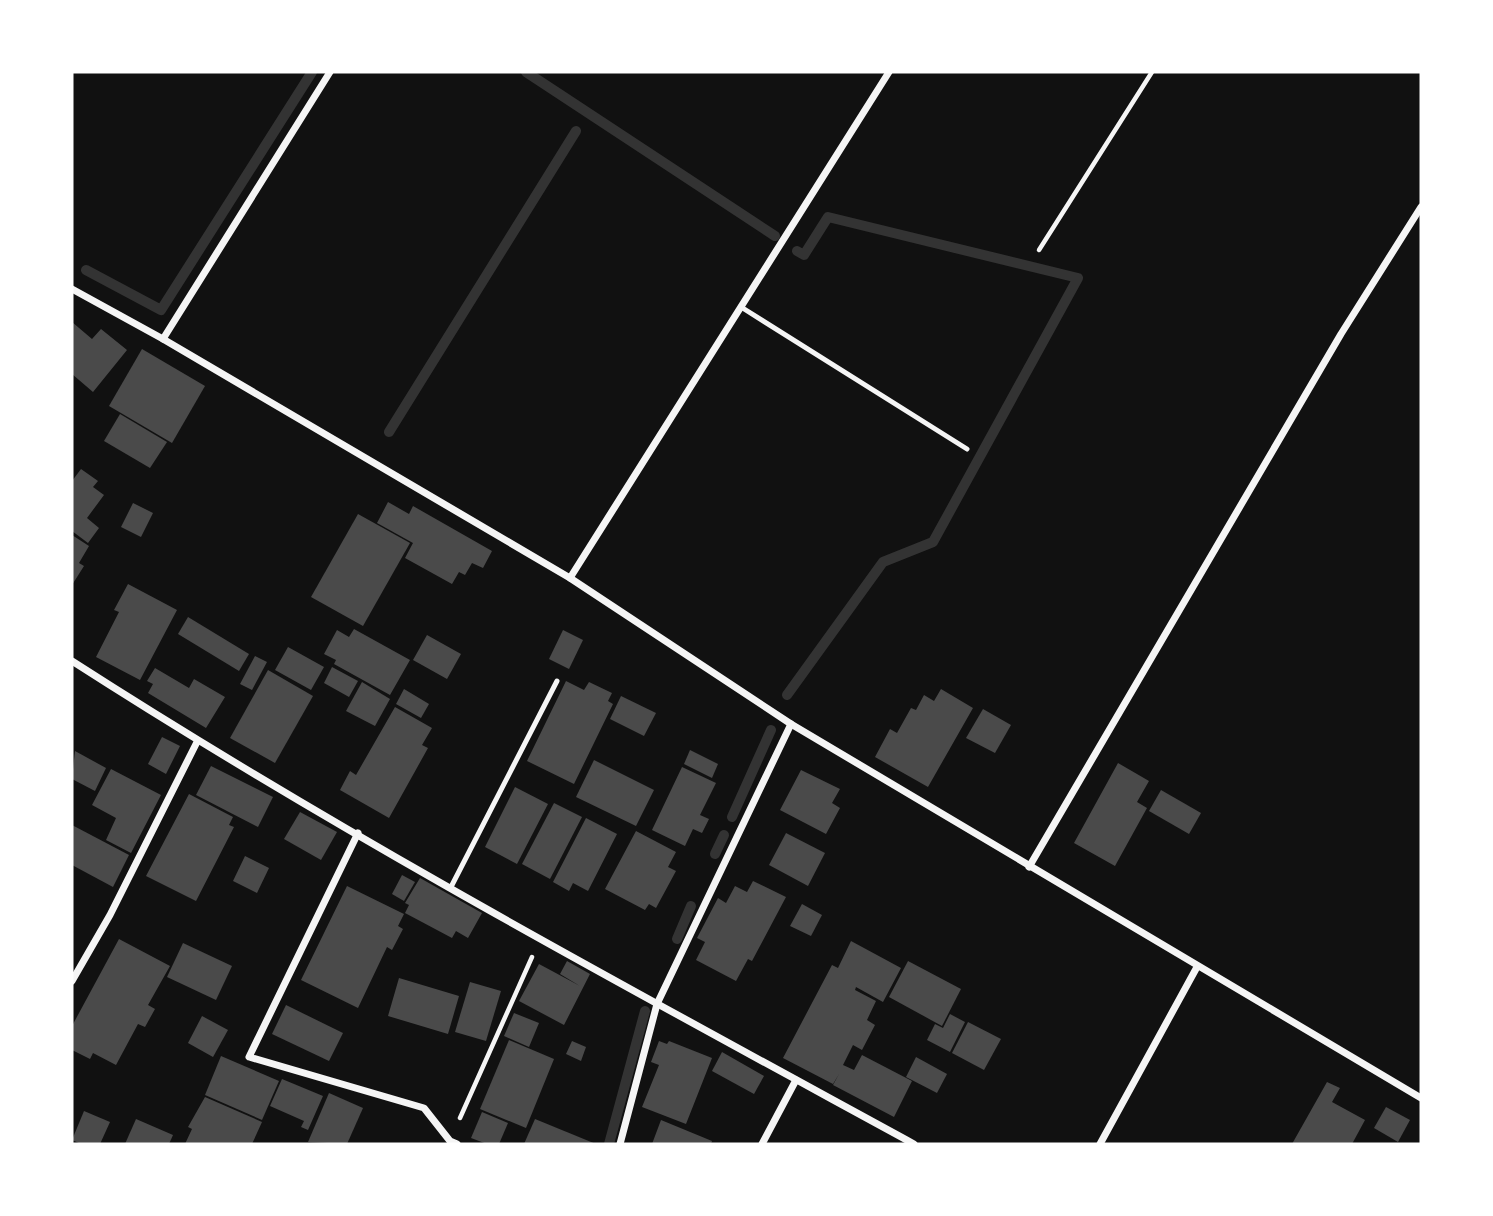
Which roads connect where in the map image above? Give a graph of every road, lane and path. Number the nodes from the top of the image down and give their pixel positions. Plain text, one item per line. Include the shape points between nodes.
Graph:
1 (330, 72) edge
2 (889, 72) edge
3 (1153, 72) edge
4 (1421, 207) edge
5 (1039, 250) dead end
6 (72, 289) edge
7 (741, 307) junction
8 (163, 339) junction
9 (967, 449) dead end
10 (570, 578) junction
11 (72, 661) edge
12 (557, 681) dead end
13 (791, 724) junction
14 (197, 742) junction
15 (358, 833) junction
16 (1029, 867) junction
17 (451, 887) junction
18 (540, 937) junction
19 (1198, 967) junction
20 (72, 981) edge
21 (657, 1004) junction
22 (796, 1080) junction
23 (1421, 1098) edge
24 (454, 1143) edge
25 (620, 1144) edge
26 (762, 1144) edge
27 (914, 1144) edge
28 (1100, 1144) edge

1 - 8 street
2 - 7 street
3 - 5 path
4 - 16 street via 1340,334
6 - 8 street
7 - 9 lane
7 - 10 street
8 - 10 street
10 - 13 street
11 - 14 street
12 - 17 lane
13 - 16 street
13 - 21 street
14 - 15 street
14 - 20 street
15 - 17 street
15 - 24 street via 249,1056 424,1108
16 - 19 street
17 - 18 street
18 - 21 street
18 - 24 path
19 - 23 street
19 - 28 street
21 - 22 street
21 - 25 street
22 - 26 street
22 - 27 street

